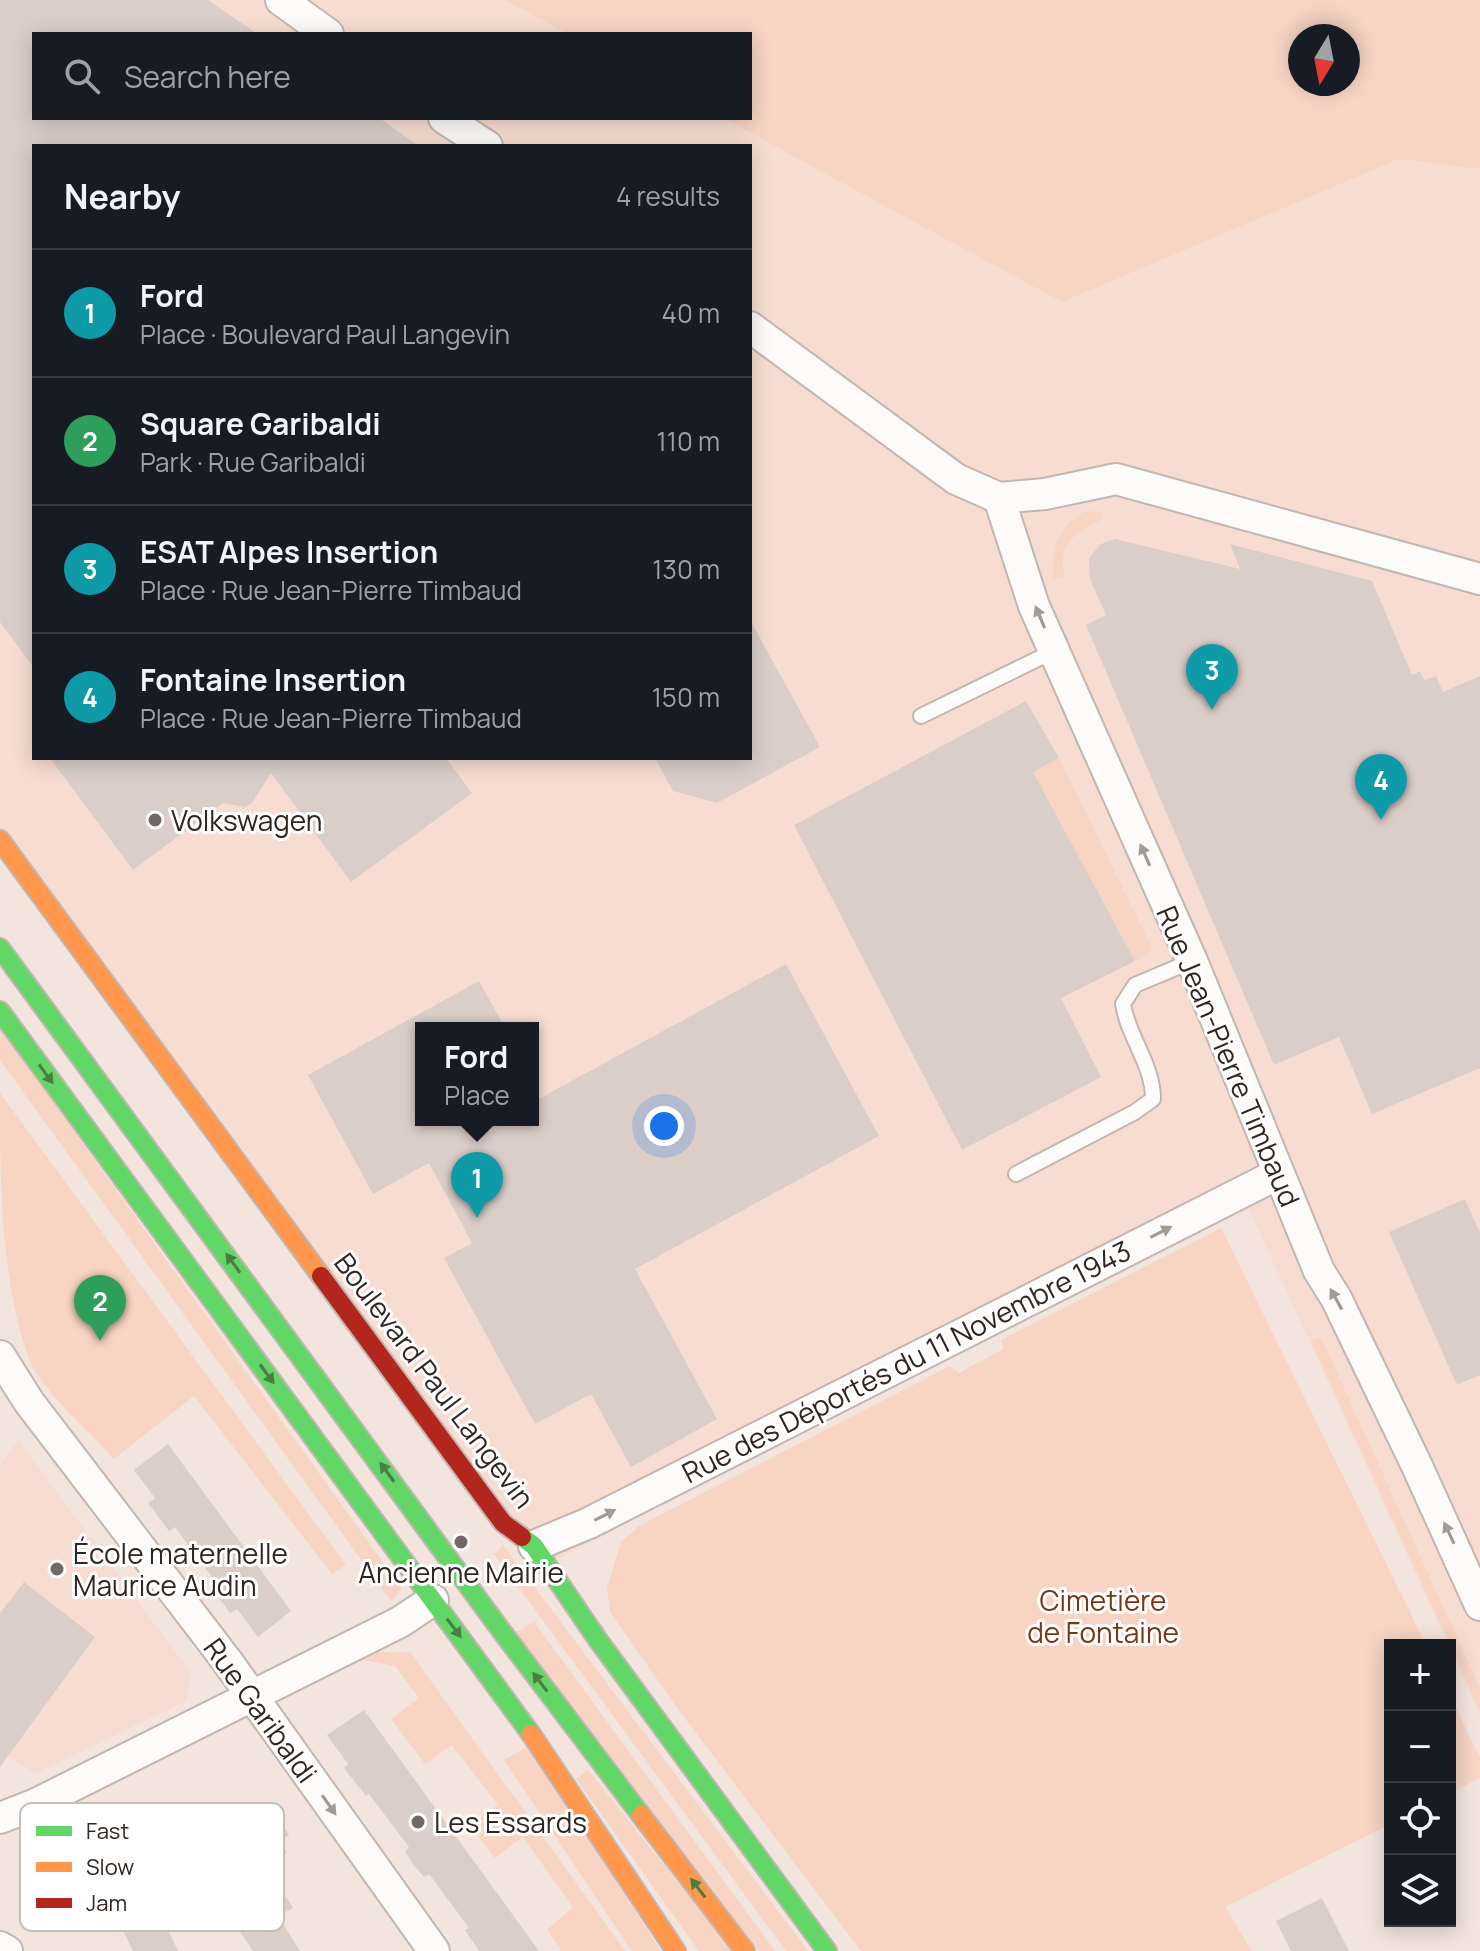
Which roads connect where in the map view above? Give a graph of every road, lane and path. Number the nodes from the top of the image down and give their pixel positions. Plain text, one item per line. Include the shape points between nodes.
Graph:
1 (281, 0) edge
2 (325, 32) edge
3 (447, 120) edge
4 (484, 144) edge
5 (752, 328) edge
6 (999, 498) junction
7 (1480, 579) edge
8 (1054, 651) junction
9 (921, 716) dead end
10 (0, 840) edge
11 (0, 948) edge
12 (1192, 961) junction
13 (0, 1011) edge
14 (1016, 1174) dead end
15 (1278, 1174) junction
16 (0, 1356) edge
17 (534, 1546) junction
18 (433, 1600) junction
19 (1480, 1605) edge
20 (252, 1695) junction
21 (38, 1803) edge
22 (20, 1810) edge
23 (0, 1818) edge
24 (0, 1947) edge
25 (7, 1951) edge
26 (434, 1951) edge
27 (676, 1951) edge
28 (745, 1951) edge
29 (827, 1951) edge

1 - 2 street
3 - 4 street
5 - 6 street via 956,479
6 - 7 street via 1116,479
8 -> 6 street, Rue Jean-Pierre Timbaud
8 - 9 lane
12 -> 8 street, Rue Jean-Pierre Timbaud
10 - 17 main road, Boulevard Paul Langevin via 503,1523
28 -> 11 main road via 500,1629
12 - 14 lane via 1135,985 1123,1004 1125,1022 1153,1081 1153,1099
12 - 15 street, Rue Jean-Pierre Timbaud
13 -> 18 main road
17 -> 15 street, Rue des Déportés du 11 Novembre 1943 via 589,1523
19 -> 15 street, Rue Jean-Pierre Timbaud via 1350,1326 1319,1271
16 - 20 street, Rue Garibaldi via 29,1402
17 - 29 main road, Boulevard Paul Langevin
18 - 20 street via 400,1622
18 -> 27 main road via 515,1710
20 - 21 street
20 -> 26 street, Rue Garibaldi
22 - 23 street
24 - 25 street

